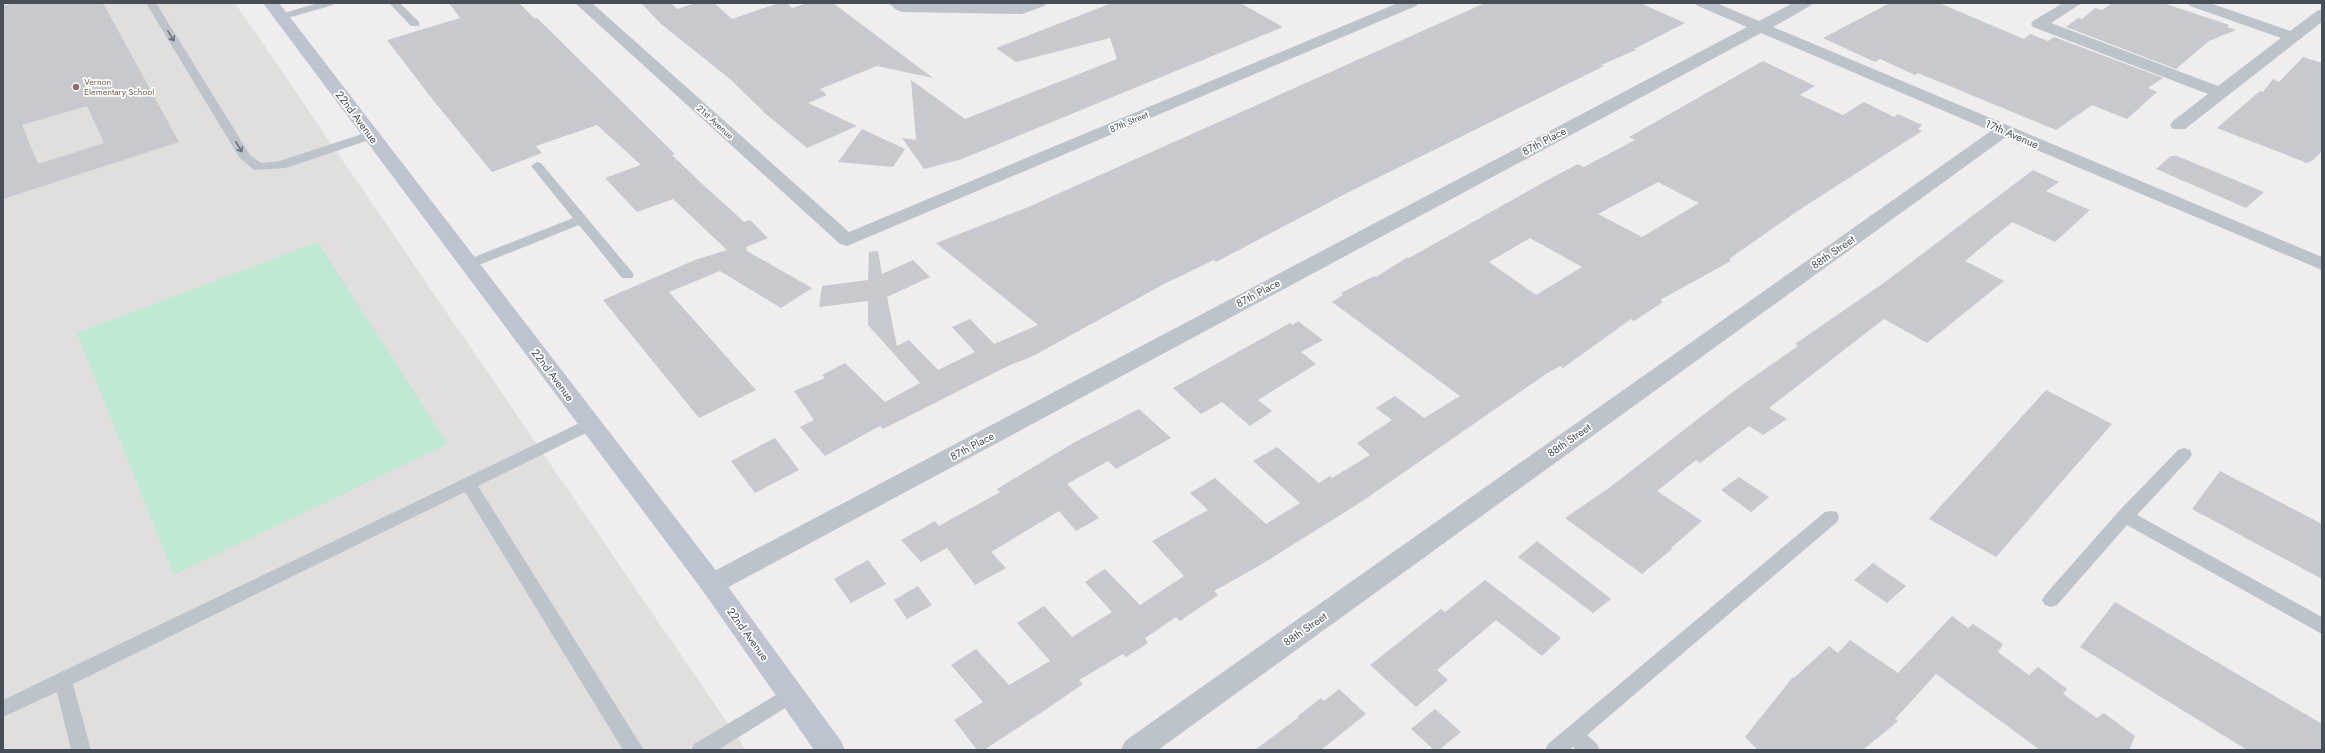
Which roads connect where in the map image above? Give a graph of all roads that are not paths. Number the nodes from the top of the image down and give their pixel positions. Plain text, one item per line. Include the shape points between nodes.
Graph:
1 (151, 3) edge
2 (329, 3) edge
3 (394, 3) edge
4 (584, 3) edge
5 (896, 3) edge
6 (1039, 3) edge
7 (1410, 3) edge
8 (1703, 3) edge
9 (1805, 3) edge
10 (2074, 3) edge
11 (2195, 3) edge
12 (276, 10) edge
13 (2322, 14) edge
14 (415, 24) dead end
15 (1758, 27) junction
16 (2292, 37) junction
17 (2220, 93) junction
18 (2179, 125) dead end
19 (2003, 131) junction
20 (371, 135) junction
21 (537, 166) dead end
22 (581, 219) junction
23 (847, 240) joint
24 (469, 264) junction
25 (2322, 264) edge
26 (627, 275) dead end
27 (590, 424) junction
28 (2184, 454) dead end
29 (468, 484) junction
30 (2125, 516) junction
31 (1831, 517) dead end
32 (712, 584) junction
33 (2051, 600) dead end
34 (2322, 626) edge
35 (63, 680) junction
36 (791, 694) junction
37 (3, 709) edge
38 (1573, 734) junction
39 (81, 750) edge
40 (634, 750) edge
41 (701, 750) edge
42 (831, 750) edge
43 (1135, 750) edge
44 (1556, 750) edge
45 (1590, 750) edge

1 -> 20 lane via 245,158 258,167 282,165
2 - 12 lane
3 - 14 lane
4 - 23 street, 21st Avenue
5 - 6 street via 902,7 1022,9
7 - 23 street, 87th Street
8 - 15 street, 17th Avenue
9 - 15 street, 87th Place
10 - 17 street via 2039,24
11 - 16 street
12 - 20 street, 22nd Avenue
13 - 16 street
15 - 19 street, 17th Avenue
15 - 32 street, 87th Place
16 - 17 street
17 - 18 street
19 - 25 street, 17th Avenue
19 - 43 street, 88th Street
20 - 24 street, 22nd Avenue
21 - 22 lane
22 - 24 lane
22 - 26 lane
24 - 27 street, 22nd Avenue
27 - 29 lane
27 - 32 street, 22nd Avenue
28 - 30 lane
29 - 35 lane
29 - 40 lane
30 - 33 lane
30 - 34 lane
31 - 38 lane
32 - 36 street, 22nd Avenue
35 - 37 lane
35 - 39 lane
36 - 41 lane
36 - 42 street, 22nd Avenue
38 - 44 lane
38 - 45 lane

